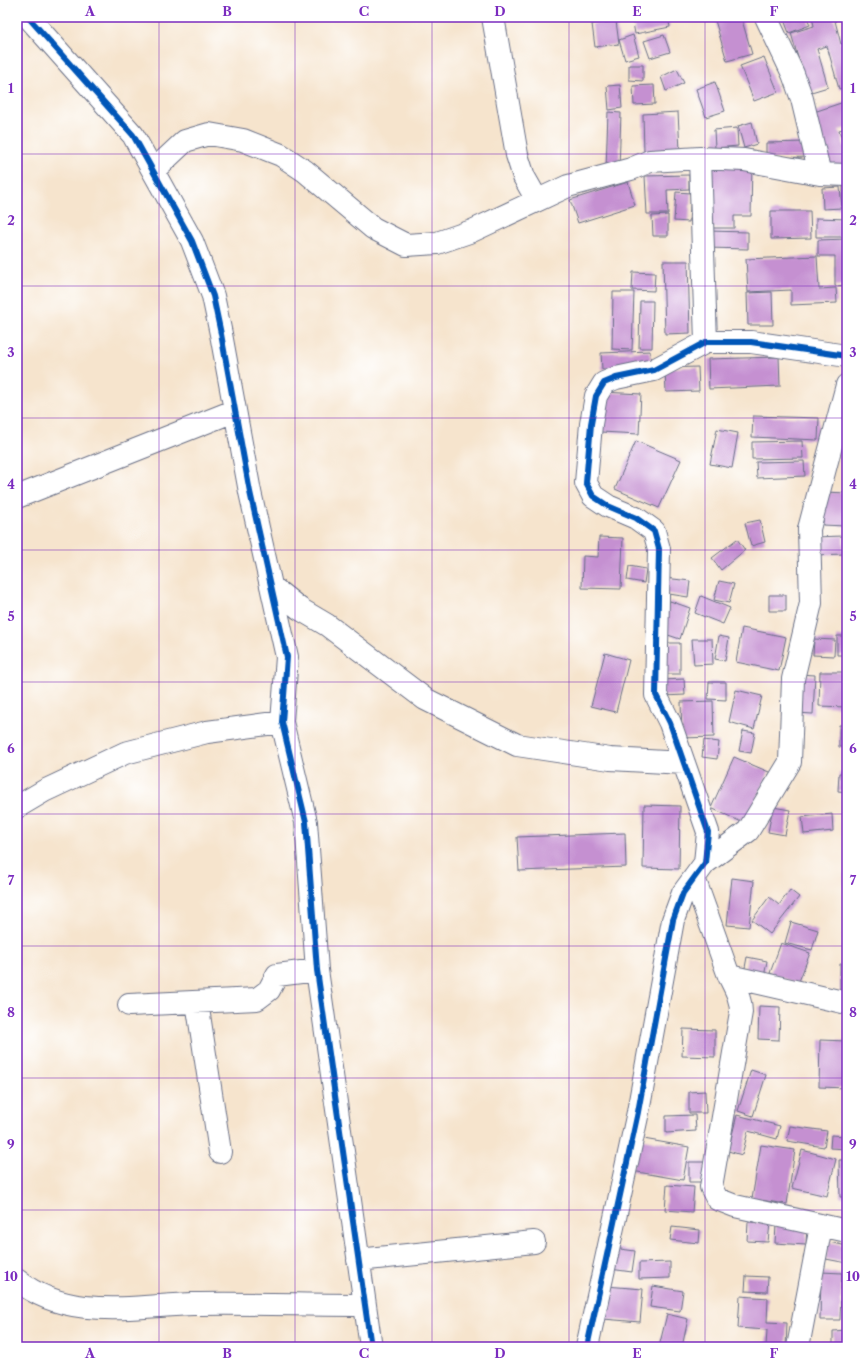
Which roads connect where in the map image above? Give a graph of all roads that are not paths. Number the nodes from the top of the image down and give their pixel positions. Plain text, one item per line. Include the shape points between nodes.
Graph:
1 (28, 17) edge
2 (493, 17) edge
3 (766, 17) edge
4 (700, 158) junction
5 (154, 171) junction
6 (820, 174) junction
7 (847, 175) edge
8 (537, 200) junction
9 (706, 342) junction
10 (847, 356) edge
11 (847, 384) edge
12 (234, 411) junction
13 (17, 497) edge
14 (271, 586) junction
15 (282, 722) junction
16 (684, 763) junction
17 (17, 807) edge
18 (700, 870) junction
19 (317, 970) junction
20 (729, 976) junction
21 (197, 1002) junction
22 (847, 1003) edge
23 (129, 1005) dead end
24 (220, 1152) dead end
25 (821, 1226) junction
26 (847, 1231) edge
27 (534, 1242) dead end
28 (358, 1260) junction
29 (17, 1280) edge
30 (364, 1305) junction
31 (370, 1347) edge
32 (587, 1347) edge
33 (798, 1347) edge

1 - 5 street via 133,135
2 - 8 street via 516,155 524,177
3 - 6 street via 802,99
4 - 6 street via 744,160
4 - 8 street via 650,161 631,170 568,186
4 - 9 street
5 - 8 street via 185,141 209,134 243,140 281,155 305,171 373,228 406,245 437,243 472,231
5 - 12 street via 192,241 213,296 222,334
6 - 7 street
9 - 10 street via 751,342
9 - 16 street via 654,370 616,378 604,384 596,396 586,484 593,496 608,506 636,518 654,531 660,549 656,695 670,723
11 - 18 street via 809,529 811,603 793,680 790,762 748,831
12 - 13 street
12 - 14 street
14 - 15 street via 287,657
14 - 16 street via 425,699 517,745 610,758
15 - 17 street via 207,732 125,753 44,791
15 - 19 street via 306,822
16 - 18 street via 708,832
18 - 20 street
18 - 32 street via 683,893 673,920 638,1112
19 - 21 street via 277,975 269,990 257,999
19 - 28 street
20 - 22 street
20 - 25 street via 740,999 741,1012 711,1187 717,1199 735,1206
21 - 23 street
21 - 24 street
25 - 26 street
25 - 33 street
27 - 28 street
28 - 30 street
29 - 30 street via 45,1298 74,1306 112,1309 193,1304
30 - 31 street

